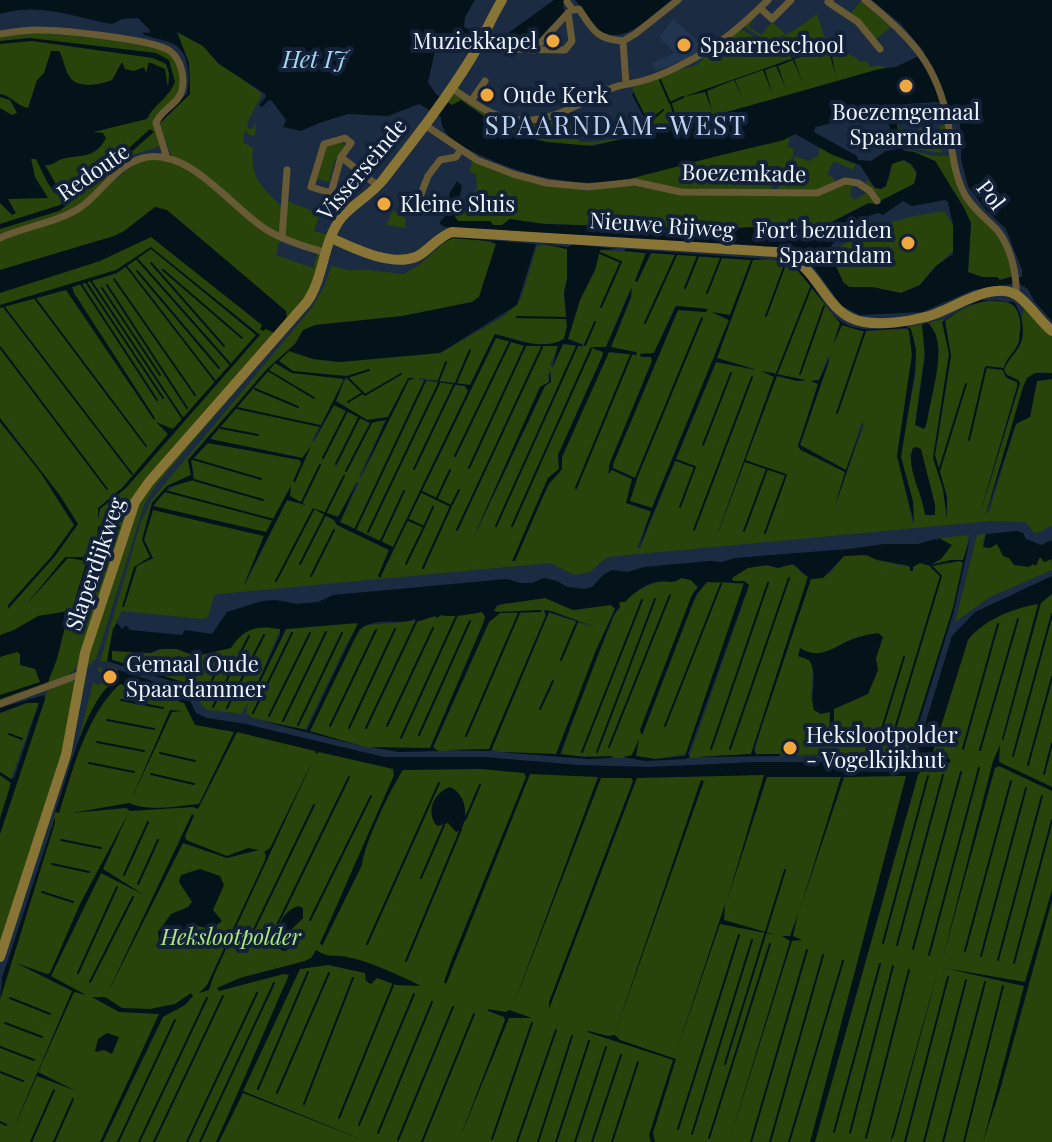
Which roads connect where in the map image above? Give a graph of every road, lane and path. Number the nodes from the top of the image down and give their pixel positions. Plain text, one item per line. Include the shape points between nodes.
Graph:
1 (502, 0) edge
2 (678, 0) edge
3 (768, 0) edge
4 (791, 0) edge
5 (865, 0) edge
6 (829, 1) edge
7 (567, 2) edge
8 (760, 8) junction
9 (571, 11) junction
10 (0, 34) edge
11 (623, 41) junction
12 (502, 49) dead end
13 (880, 49) dead end
14 (534, 50) junction
15 (485, 81) dead end
16 (626, 84) junction
17 (450, 91) junction
18 (471, 101) junction
19 (425, 125) junction
20 (461, 149) junction
21 (341, 157) junction
22 (167, 158) junction
23 (287, 170) dead end
24 (378, 186) junction
25 (877, 201) dead end
26 (424, 212) dead end
27 (0, 238) edge
28 (282, 238) junction
29 (331, 238) junction
30 (324, 252) junction
31 (1016, 286) junction
32 (1052, 331) edge
33 (81, 674) junction
34 (0, 704) edge
35 (0, 957) edge

1 - 17 street, Visserseinde
2 - 11 street
3 - 8 street
4 - 8 street via 772,19
5 - 31 street, Pol via 921,53 938,82 960,182 971,204 1006,245
6 - 13 street via 858,22
7 - 9 street
8 - 16 street via 703,54
9 - 11 street via 579,9 595,34
9 - 14 street
9 - 14 street via 569,48
10 - 22 street via 43,30 168,50 179,61 182,86 180,96 156,123
11 - 16 street
12 - 14 street
15 - 18 street
16 - 18 street via 542,119 514,120
17 - 18 street
17 - 19 street, Visserseinde
19 - 20 street, Boezemkade
19 - 24 street, Visserseinde
20 - 25 street, Boezemkade via 477,160 547,183 588,187 635,182 681,192 817,193 845,181 858,183
20 - 26 street via 456,157 440,160 428,176 419,199
21 - 21 street via 351,143 345,138 324,144 311,187 331,193
21 - 24 street
22 - 27 street, Redoute via 138,160 72,212
22 - 28 street via 187,166
23 - 28 street
24 - 29 street, Visserseinde via 343,216
28 - 30 street
29 - 30 street, Slaperdijkweg
29 - 31 street, Nieuwe Rijweg via 405,260 452,232 776,252 801,262 845,315 869,323 926,317
30 - 33 street, Slaperdijkweg via 319,280 307,302 138,497
31 - 32 street
33 - 34 street
33 - 35 street, Slaperdijkweg via 66,755

